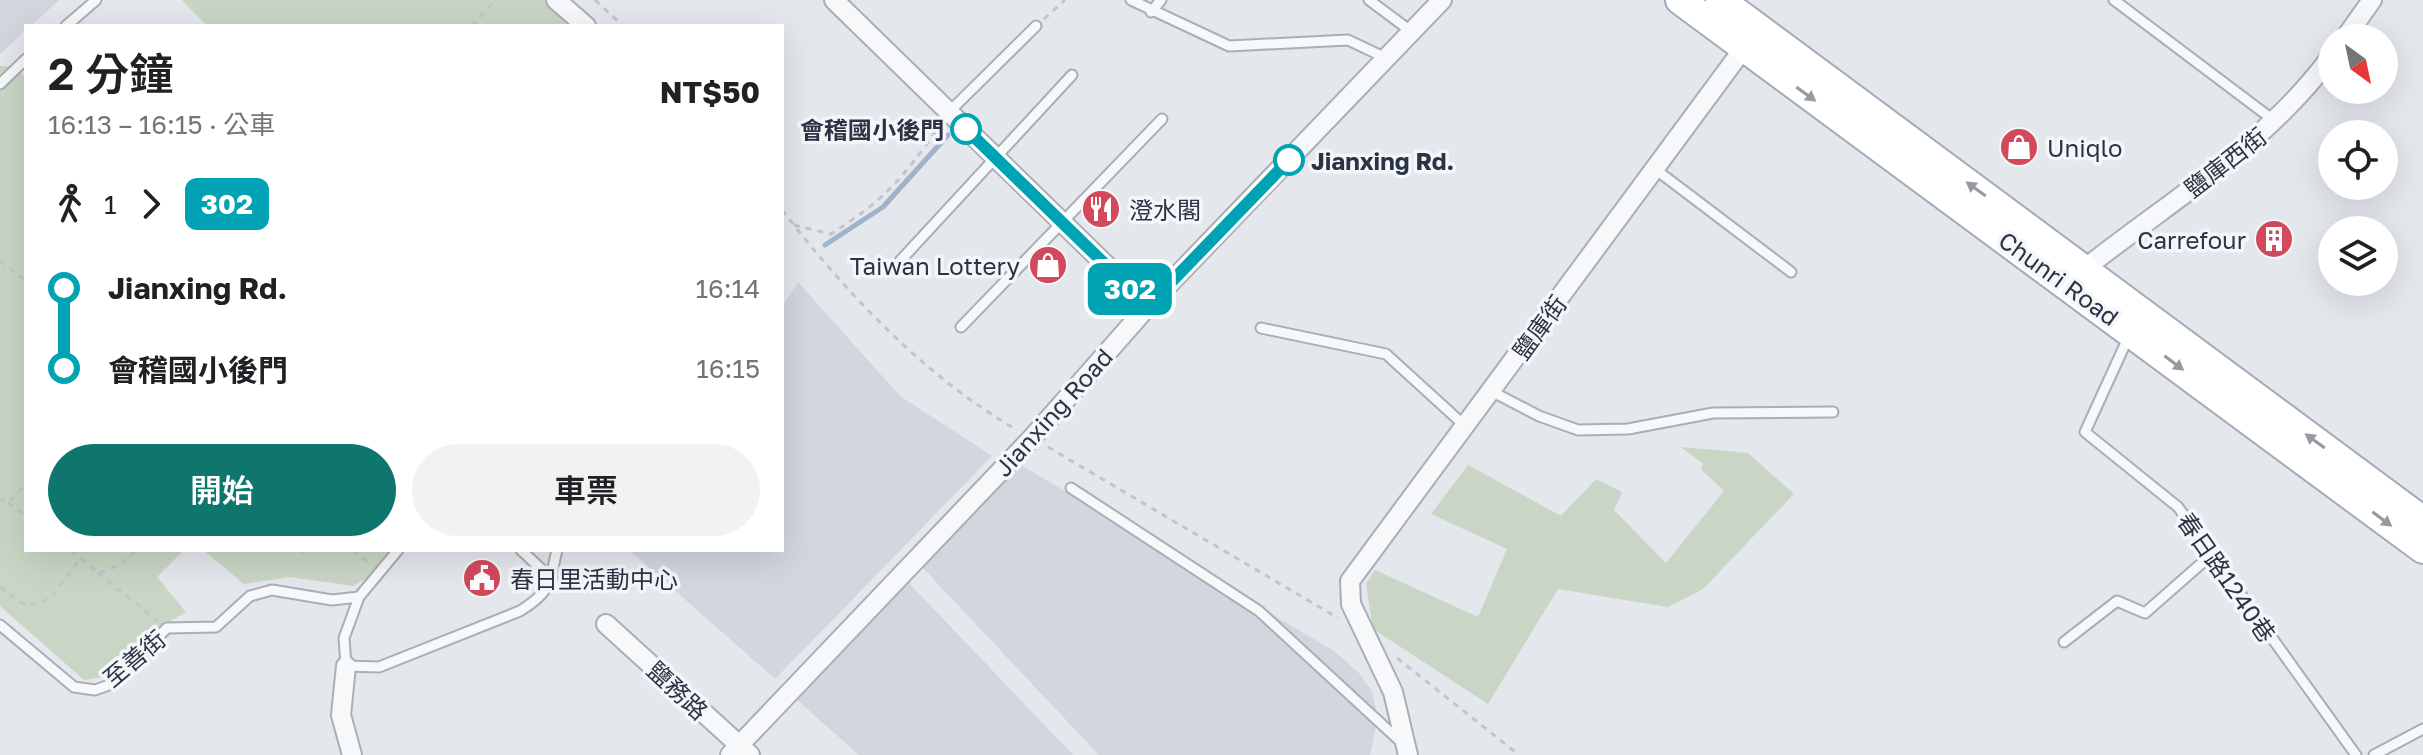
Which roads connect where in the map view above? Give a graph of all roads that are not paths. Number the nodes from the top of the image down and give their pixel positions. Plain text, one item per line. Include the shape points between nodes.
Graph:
1 (96, 0) edge
2 (556, 0) edge
3 (834, 0) edge
4 (1131, 0) edge
5 (1161, 0) edge
6 (1369, 0) edge
7 (1442, 0) edge
8 (1720, 0) edge
9 (2114, 0) edge
10 (2372, 0) edge
11 (1686, 5) edge
12 (1151, 12) junction
13 (68, 24) edge
14 (584, 24) edge
15 (2355, 24) edge
16 (1036, 26) road end
17 (1412, 32) junction
18 (1750, 39) junction
19 (1386, 58) junction
20 (24, 61) edge
21 (2318, 72) edge
22 (1072, 75) dead end
23 (0, 84) edge
24 (956, 119) junction
25 (1162, 119) dead end
26 (2276, 122) junction
27 (996, 158) junction
28 (1655, 169) junction
29 (1062, 222) junction
30 (900, 261) dead end
31 (1791, 272) dead end
32 (2076, 276) junction
33 (1148, 306) junction
34 (961, 327) dead end
35 (1261, 328) dead end
36 (2131, 331) junction
37 (1491, 391) junction
38 (1833, 412) dead end
39 (1465, 426) junction
40 (1071, 488) dead end
41 (2423, 521) edge
42 (2423, 549) edge
43 (396, 552) edge
44 (523, 552) edge
45 (557, 552) edge
46 (2211, 555) junction
47 (553, 580) junction
48 (359, 597) junction
49 (606, 624) dead end
50 (0, 625) edge
51 (2064, 642) dead end
52 (346, 666) junction
53 (2423, 729) edge
54 (1407, 751) edge
55 (739, 752) edge
56 (352, 755) edge
57 (2356, 755) edge
58 (2374, 755) edge

1 - 13 lane
2 - 14 street
3 - 24 street
4 - 12 lane
5 - 12 lane
6 - 17 lane
7 - 17 street, Jianxing Road
8 - 18 main road, Chunri Road
9 - 26 lane
10 - 15 street
11 - 18 main road, Chunri Road
12 - 19 lane via 1229,46 1348,40
16 - 24 lane
17 - 19 street, Jianxing Road
18 - 28 street, 鹽庫街
18 - 32 main road, Chunri Road
19 - 33 street, Jianxing Road
20 - 23 lane
21 - 26 street, 鹽庫西街
22 - 27 lane
24 - 27 street
25 - 29 lane
26 - 32 street, 鹽庫西街
27 - 29 street
27 - 30 lane
28 - 31 lane
28 - 37 street, 鹽庫街
29 - 33 street
29 - 34 lane
32 - 36 main road, Chunri Road
41 -> 32 main road, Chunri Road
33 - 55 street, Jianxing Road
35 - 39 lane via 1386,354
36 -> 42 main road, Chunri Road
36 - 46 lane, 春日路1240巷 via 2085,432 2178,507
37 - 38 lane via 1578,430 1628,429 1713,413
37 - 39 street, 鹽庫街
39 - 54 street, 鹽庫街 via 1350,581 1351,604 1393,692
40 - 54 lane via 1259,611
43 - 48 lane
44 - 47 lane
45 - 47 lane
46 - 51 lane via 2145,613 2117,601
46 - 57 lane, 春日路1240巷
47 - 52 lane via 541,598 520,611 379,667
48 - 50 lane, 至善街 via 332,600 272,590 250,596 216,627 167,628 109,685 95,690 74,687
48 - 52 lane via 344,638
49 - 55 street, 鹽務路
52 - 56 street via 341,715
53 - 58 lane

